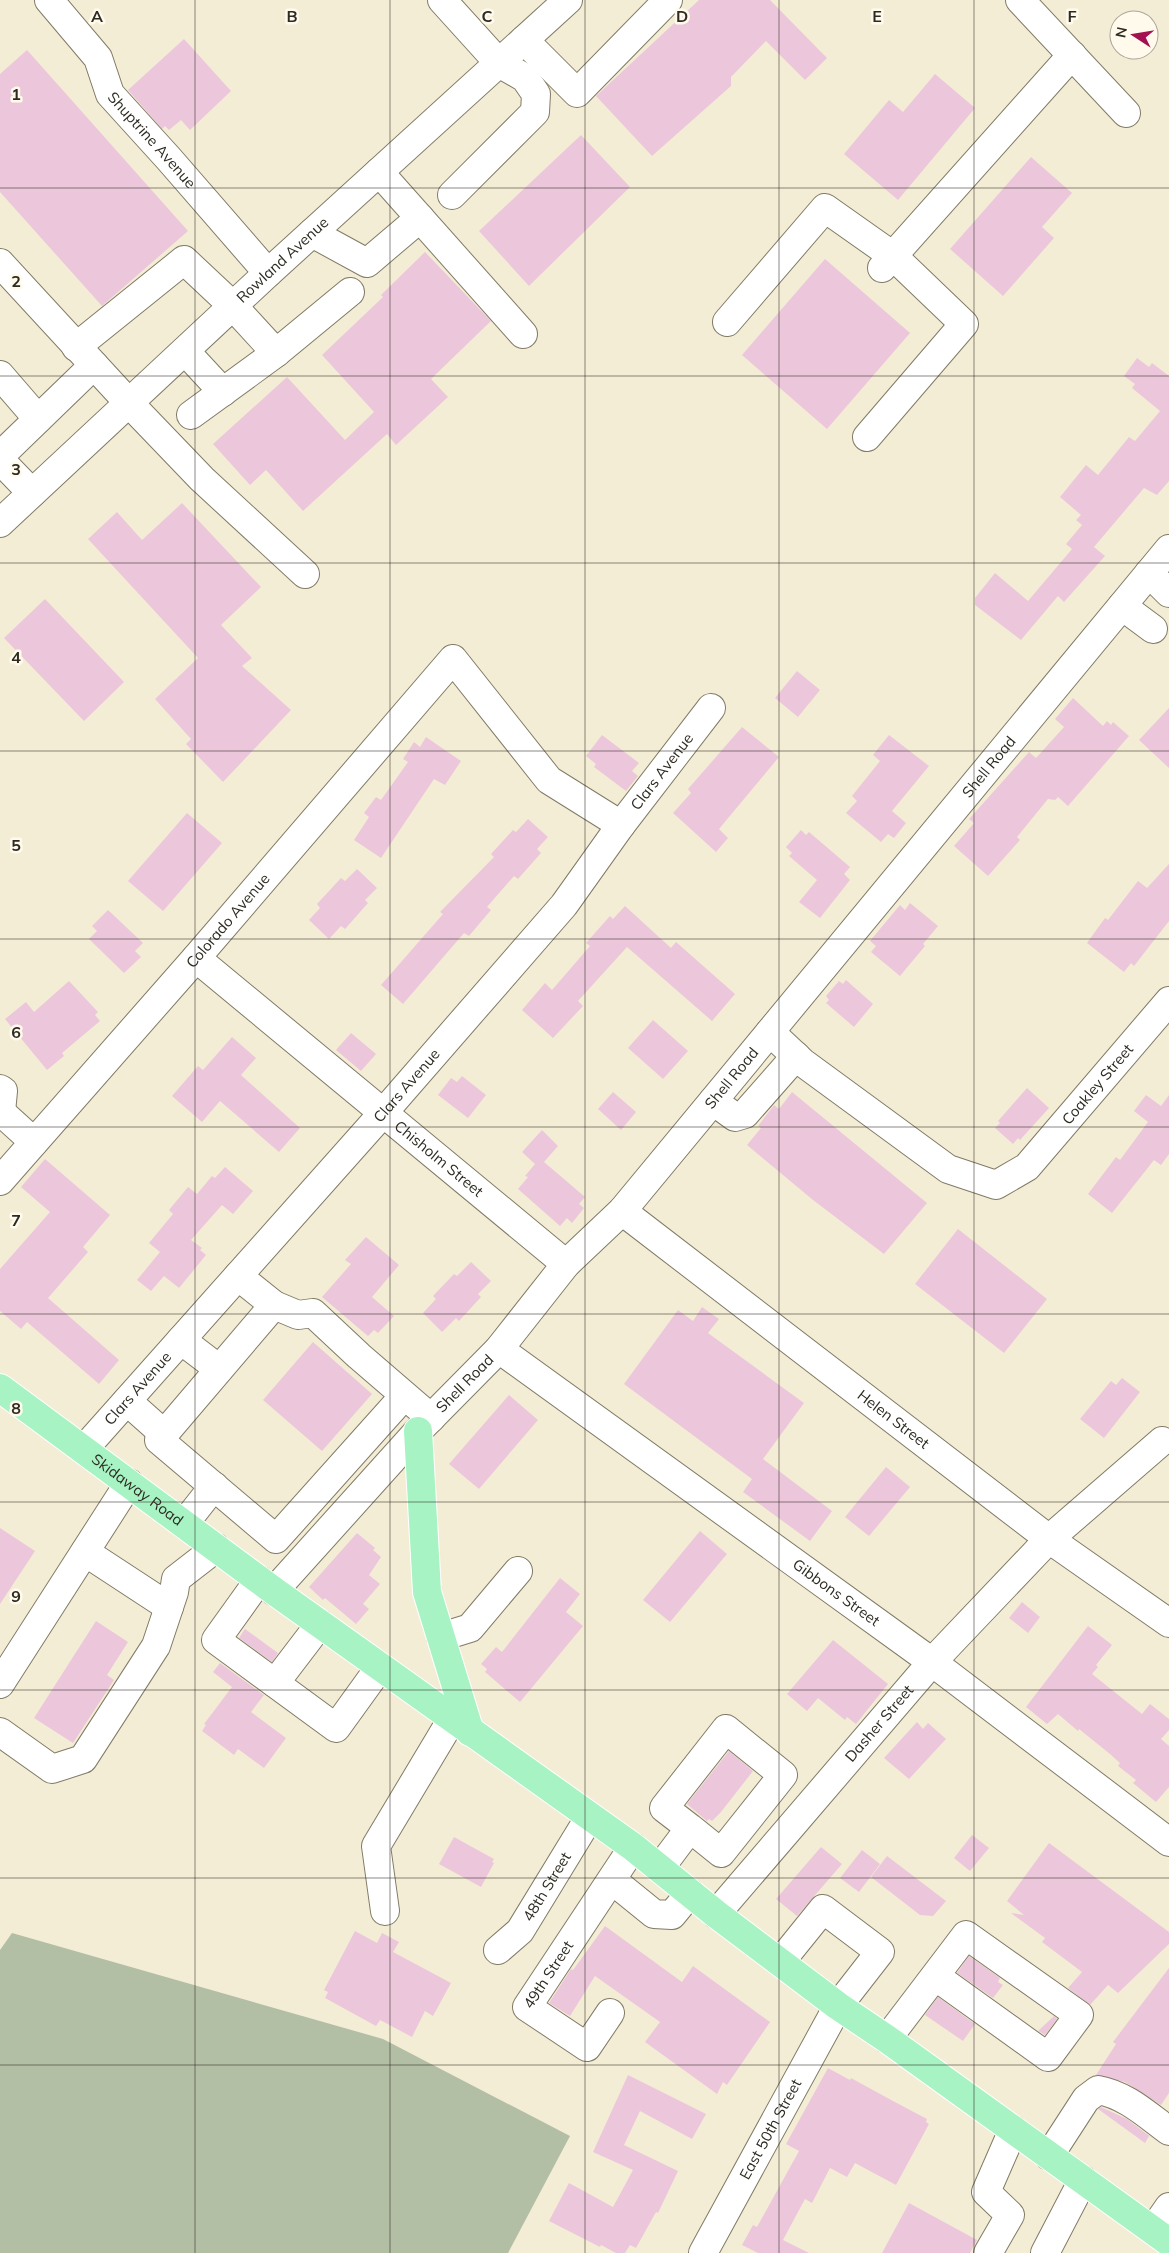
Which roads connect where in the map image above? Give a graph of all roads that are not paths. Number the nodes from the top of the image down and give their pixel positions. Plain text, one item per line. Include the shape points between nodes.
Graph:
1 (49, 0) edge
2 (442, 0) edge
3 (668, 0) edge
4 (1020, 0) edge
5 (562, 2) edge
6 (524, 40) junction
7 (1072, 55) junction
8 (499, 63) junction
9 (1126, 113) dead end
10 (379, 172) junction
11 (452, 195) dead end
12 (420, 218) junction
13 (312, 233) junction
14 (888, 262) junction
15 (0, 263) edge
16 (268, 273) junction
17 (350, 292) dead end
18 (233, 306) junction
19 (727, 322) dead end
20 (523, 334) dead end
21 (185, 350) junction
22 (276, 353) junction
23 (85, 356) junction
24 (0, 375) edge
25 (223, 392) junction
26 (129, 403) junction
27 (191, 415) dead end
28 (38, 419) junction
29 (867, 437) dead end
30 (0, 456) edge
31 (0, 460) edge
32 (32, 493) junction
33 (0, 523) edge
34 (1169, 549) edge
35 (305, 574) dead end
36 (1149, 574) junction
37 (1169, 593) edge
38 (1122, 606) junction
39 (1153, 629) dead end
40 (711, 708) dead end
41 (621, 825) junction
42 (196, 958) junction
43 (1169, 1001) edge
44 (770, 1032) junction
45 (796, 1056) junction
46 (0, 1089) edge
47 (713, 1102) junction
48 (0, 1112) edge
49 (383, 1113) junction
50 (34, 1142) junction
51 (0, 1181) edge
52 (622, 1211) junction
53 (566, 1264) junction
54 (238, 1276) junction
55 (274, 1305) junction
56 (181, 1340) junction
57 (499, 1349) junction
58 (219, 1369) junction
59 (0, 1388) edge
60 (404, 1396) junction
61 (127, 1401) junction
62 (425, 1425) junction
63 (164, 1434) junction
64 (1162, 1442) dead end
65 (84, 1449) junction
66 (129, 1483) junction
67 (214, 1486) junction
68 (184, 1524) junction
69 (1049, 1539) junction
70 (216, 1548) junction
71 (85, 1552) junction
72 (518, 1571) dead end
73 (267, 1586) junction
74 (166, 1614) junction
75 (1169, 1623) edge
76 (320, 1624) junction
77 (441, 1637) junction
78 (932, 1662) junction
79 (380, 1668) junction
80 (275, 1683) junction
81 (0, 1684) edge
82 (0, 1724) edge
83 (461, 1725) junction
84 (0, 1732) edge
85 (771, 1790) junction
86 (804, 1811) junction
87 (589, 1818) junction
88 (690, 1828) junction
89 (734, 1837) junction
90 (1169, 1842) edge
91 (633, 1848) junction
92 (764, 1858) junction
93 (660, 1868) junction
94 (612, 1880) junction
95 (690, 1893) junction
96 (384, 1911) dead end
97 (716, 1914) junction
98 (498, 1950) dead end
99 (781, 1961) junction
100 (935, 1976) junction
101 (838, 2006) junction
102 (610, 2013) dead end
103 (887, 2039) junction
104 (1013, 2130) junction
105 (1169, 2131) edge
106 (1049, 2156) junction
107 (1083, 2180) junction
108 (1169, 2207) edge
109 (1161, 2236) edge
110 (703, 2253) edge
111 (988, 2253) edge
112 (1045, 2253) edge

1 - 16 street, Shuptrine Avenue via 98,58 110,94
2 - 8 street
3 - 6 street via 577,93
4 - 7 street
5 - 6 street, Rowland Avenue
6 - 8 street, Rowland Avenue
7 - 9 street
7 - 14 street
8 - 10 street, Rowland Avenue
8 - 11 street via 525,78 536,94 535,112
10 - 12 street
10 - 13 street, Rowland Avenue
12 - 13 street via 367,263
12 - 20 street
13 - 16 street, Rowland Avenue
14 - 19 street via 825,208
14 - 29 street via 964,324
15 - 23 street
16 - 18 street, Rowland Avenue
17 - 22 street
18 - 21 street, Rowland Avenue
18 - 22 street
18 - 23 street via 184,260
21 - 25 street
21 - 26 street, Rowland Avenue
22 - 25 street
23 - 26 street
23 - 28 street
24 - 28 street
25 - 27 street
26 - 32 street, Rowland Avenue
26 - 35 street via 202,479
28 - 30 street
31 - 32 street
32 - 33 street, Rowland Avenue
34 - 36 street, Shell Road
36 - 37 street
36 - 38 street, Shell Road
38 - 39 street
38 - 44 street, Shell Road
40 - 41 street, Clars Avenue
41 - 42 street, Colorado Avenue via 550,780 453,659
41 - 49 street, Clars Avenue via 564,905
42 - 49 street, Chisholm Street
42 - 50 street, Colorado Avenue
43 - 45 street, Coakley Street via 1027,1167 996,1184 948,1169
44 - 45 street
44 - 47 street, Shell Road
45 - 47 street via 745,1114 735,1117
46 - 48 street via 3,1091
47 - 52 street, Shell Road
48 - 50 street
49 - 53 street, Chisholm Street
49 - 54 street, Clars Avenue
50 - 51 street, Colorado Avenue
52 - 53 street, Shell Road
52 - 69 street, Helen Street
53 - 57 street, Shell Road
54 - 55 street
54 - 56 street, Clars Avenue
55 - 58 street
55 - 60 street via 298,1315 313,1313
56 - 58 street
56 - 61 street, Clars Avenue
57 - 62 street, Shell Road
57 - 78 street, Gibbons Street
58 - 63 street
59 - 65 main road, Skidaway Road
60 - 62 street
60 - 67 street via 276,1538
61 - 63 street
61 - 65 street, Clars Avenue
62 - 73 street, Shell Road
62 - 77 main road via 427,1592
63 - 67 street via 159,1440
64 - 69 street, Dasher Street
65 - 66 main road, Skidaway Road
66 - 68 main road, Skidaway Road
66 - 71 street
67 - 68 street
68 - 70 main road, Skidaway Road
69 - 75 street, Helen Street
69 - 78 street, Dasher Street
70 - 73 main road, Skidaway Road
70 - 74 street via 176,1579
71 - 74 street
71 - 81 street
72 - 77 street via 470,1628
73 - 76 main road, Skidaway Road
73 - 80 street, Shell Road via 216,1640
74 - 82 street via 146,1638 77,1747 52,1752 10,1724
74 - 84 street via 156,1646 83,1759 52,1769
76 - 79 main road, Skidaway Road
76 - 80 street
77 - 83 main road
78 - 86 street, Dasher Street
78 - 90 street, Gibbons Street
79 - 80 street via 336,1728
79 - 83 main road, Skidaway Road
83 - 87 main road, Skidaway Road
83 - 96 street via 376,1846
85 - 86 street
85 - 88 street via 783,1775 726,1729 664,1808
85 - 89 street
86 - 92 street, Dasher Street
87 - 91 main road, Skidaway Road
87 - 98 street, 48th Street via 520,1931
88 - 89 street via 721,1853
88 - 93 street
89 - 92 street
91 - 93 main road, Skidaway Road
91 - 94 street, 49th Street
92 - 97 street, Dasher Street
93 - 95 main road, Skidaway Road
94 - 95 street via 654,1914 672,1914
94 - 102 street, 49th Street via 527,2006 587,2047
95 - 97 main road, Skidaway Road
97 - 99 main road, Skidaway Road
99 - 101 main road, Skidaway Road
99 - 101 street, East 50th Street via 823,1909 880,1952
100 - 100 street via 966,1934 1079,2015 1048,2057
100 - 103 street
101 - 103 main road, Skidaway Road
101 - 110 street, East 50th Street
103 - 104 main road, Skidaway Road
104 - 106 main road, Skidaway Road
104 - 111 street via 986,2192 1010,2215
105 - 106 street via 1130,2102 1114,2093 1098,2090 1086,2098
106 - 107 main road, Skidaway Road
107 - 109 main road, Skidaway Road
107 - 112 street
108 - 109 street

